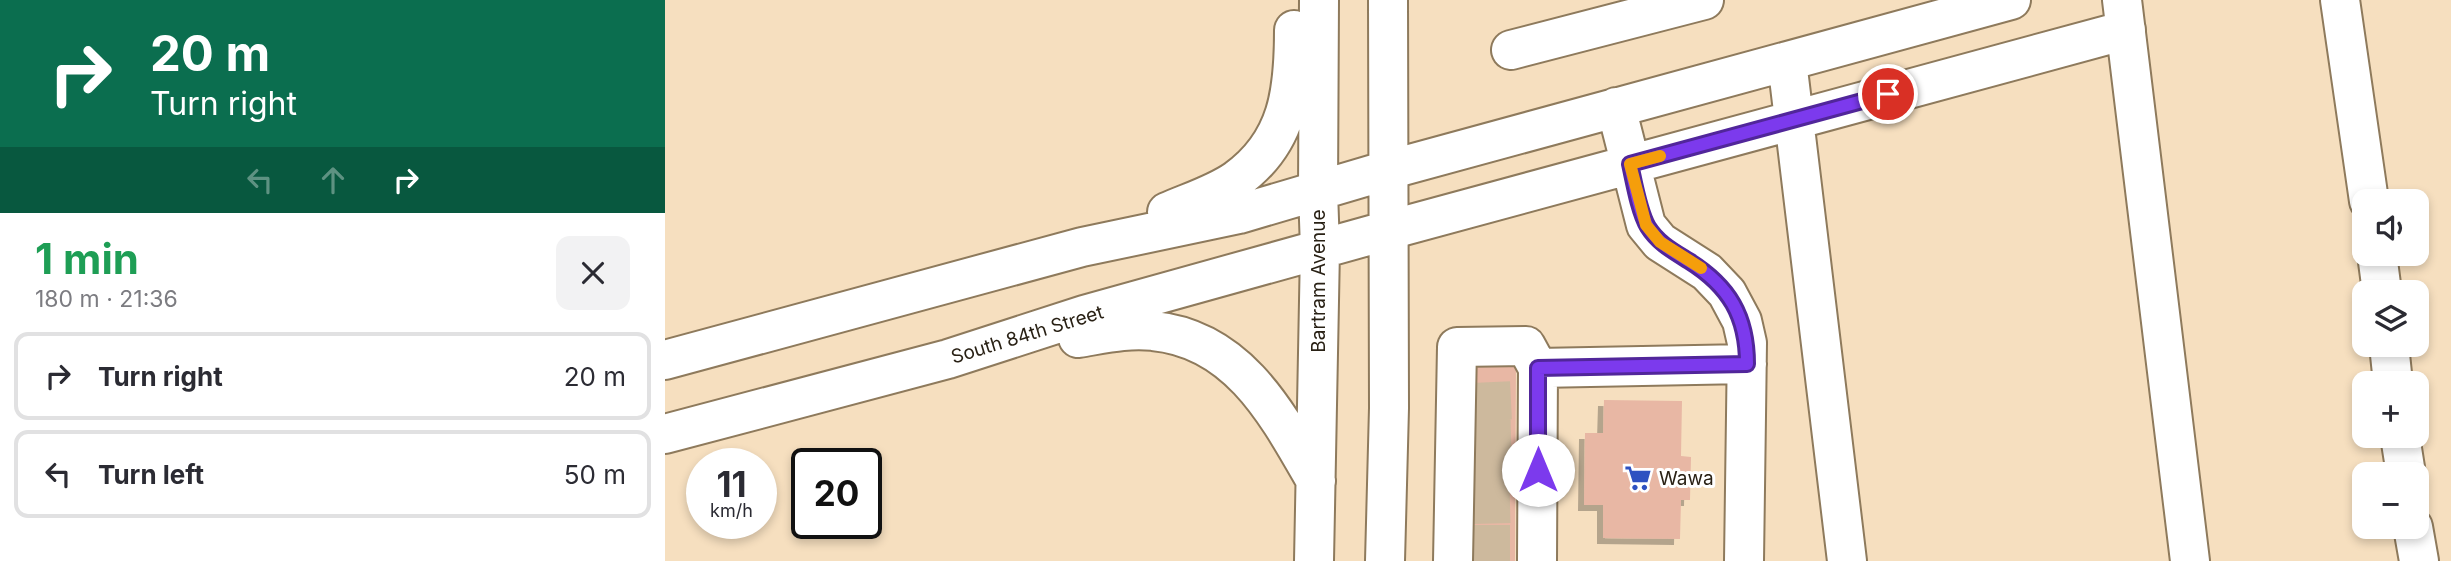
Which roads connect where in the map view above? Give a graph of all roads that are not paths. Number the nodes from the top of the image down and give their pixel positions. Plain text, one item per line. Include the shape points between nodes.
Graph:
1 (1294, 0) edge
2 (1319, 0) edge
3 (1388, 0) edge
4 (2011, 0) edge
5 (2340, 0) edge
6 (2368, 0) edge
7 (1683, 3) edge
8 (2124, 15) edge
9 (1511, 50) dead end
10 (1787, 61) junction
11 (1616, 107) junction
12 (1795, 120) junction
13 (1630, 164) junction
14 (1388, 170) junction
15 (2367, 189) edge
16 (2377, 189) edge
17 (1318, 191) junction
18 (1389, 230) junction
19 (1082, 247) junction
20 (1320, 249) junction
21 (948, 359) junction
22 (665, 360) edge
23 (1747, 364) junction
24 (665, 435) edge
25 (1528, 443) junction
26 (1317, 482) junction
27 (2415, 539) edge
28 (1459, 550) edge
29 (1530, 550) edge
30 (1314, 561) edge
31 (1385, 561) edge
32 (1744, 561) edge
33 (1847, 561) edge
34 (2190, 561) edge
35 (2420, 561) edge

1 - 19 main road via 1290,94 1280,126 1263,156 1235,181
2 - 17 main road, Bartram Avenue
3 - 14 main road
4 - 10 main road
5 - 15 main road
6 - 16 main road
7 - 9 main road via 1596,22
8 - 12 main road, South 84th Street
8 - 34 main road
10 - 11 main road
10 - 12 main road
11 - 13 main road
11 - 14 main road
12 - 13 main road, South 84th Street
12 - 33 main road
13 - 18 main road, South 84th Street
13 - 23 main road via 1646,225 1660,242 1707,272 1727,293 1742,321
14 - 17 main road
14 - 18 main road
17 - 19 main road via 1238,214
17 - 20 main road, Bartram Avenue
18 - 20 main road, South 84th Street
18 - 31 main road
19 - 22 main road
20 - 21 main road, South 84th Street via 1084,315
20 - 26 main road, Bartram Avenue
21 - 24 main road, South 84th Street
21 - 26 main road via 1119,331 1172,334 1206,348 1251,381 1277,414
23 - 25 main road
23 - 32 main road
25 - 28 main road via 1526,346 1457,347 1464,453
25 - 29 main road
26 - 30 main road, Bartram Avenue
27 - 35 main road

